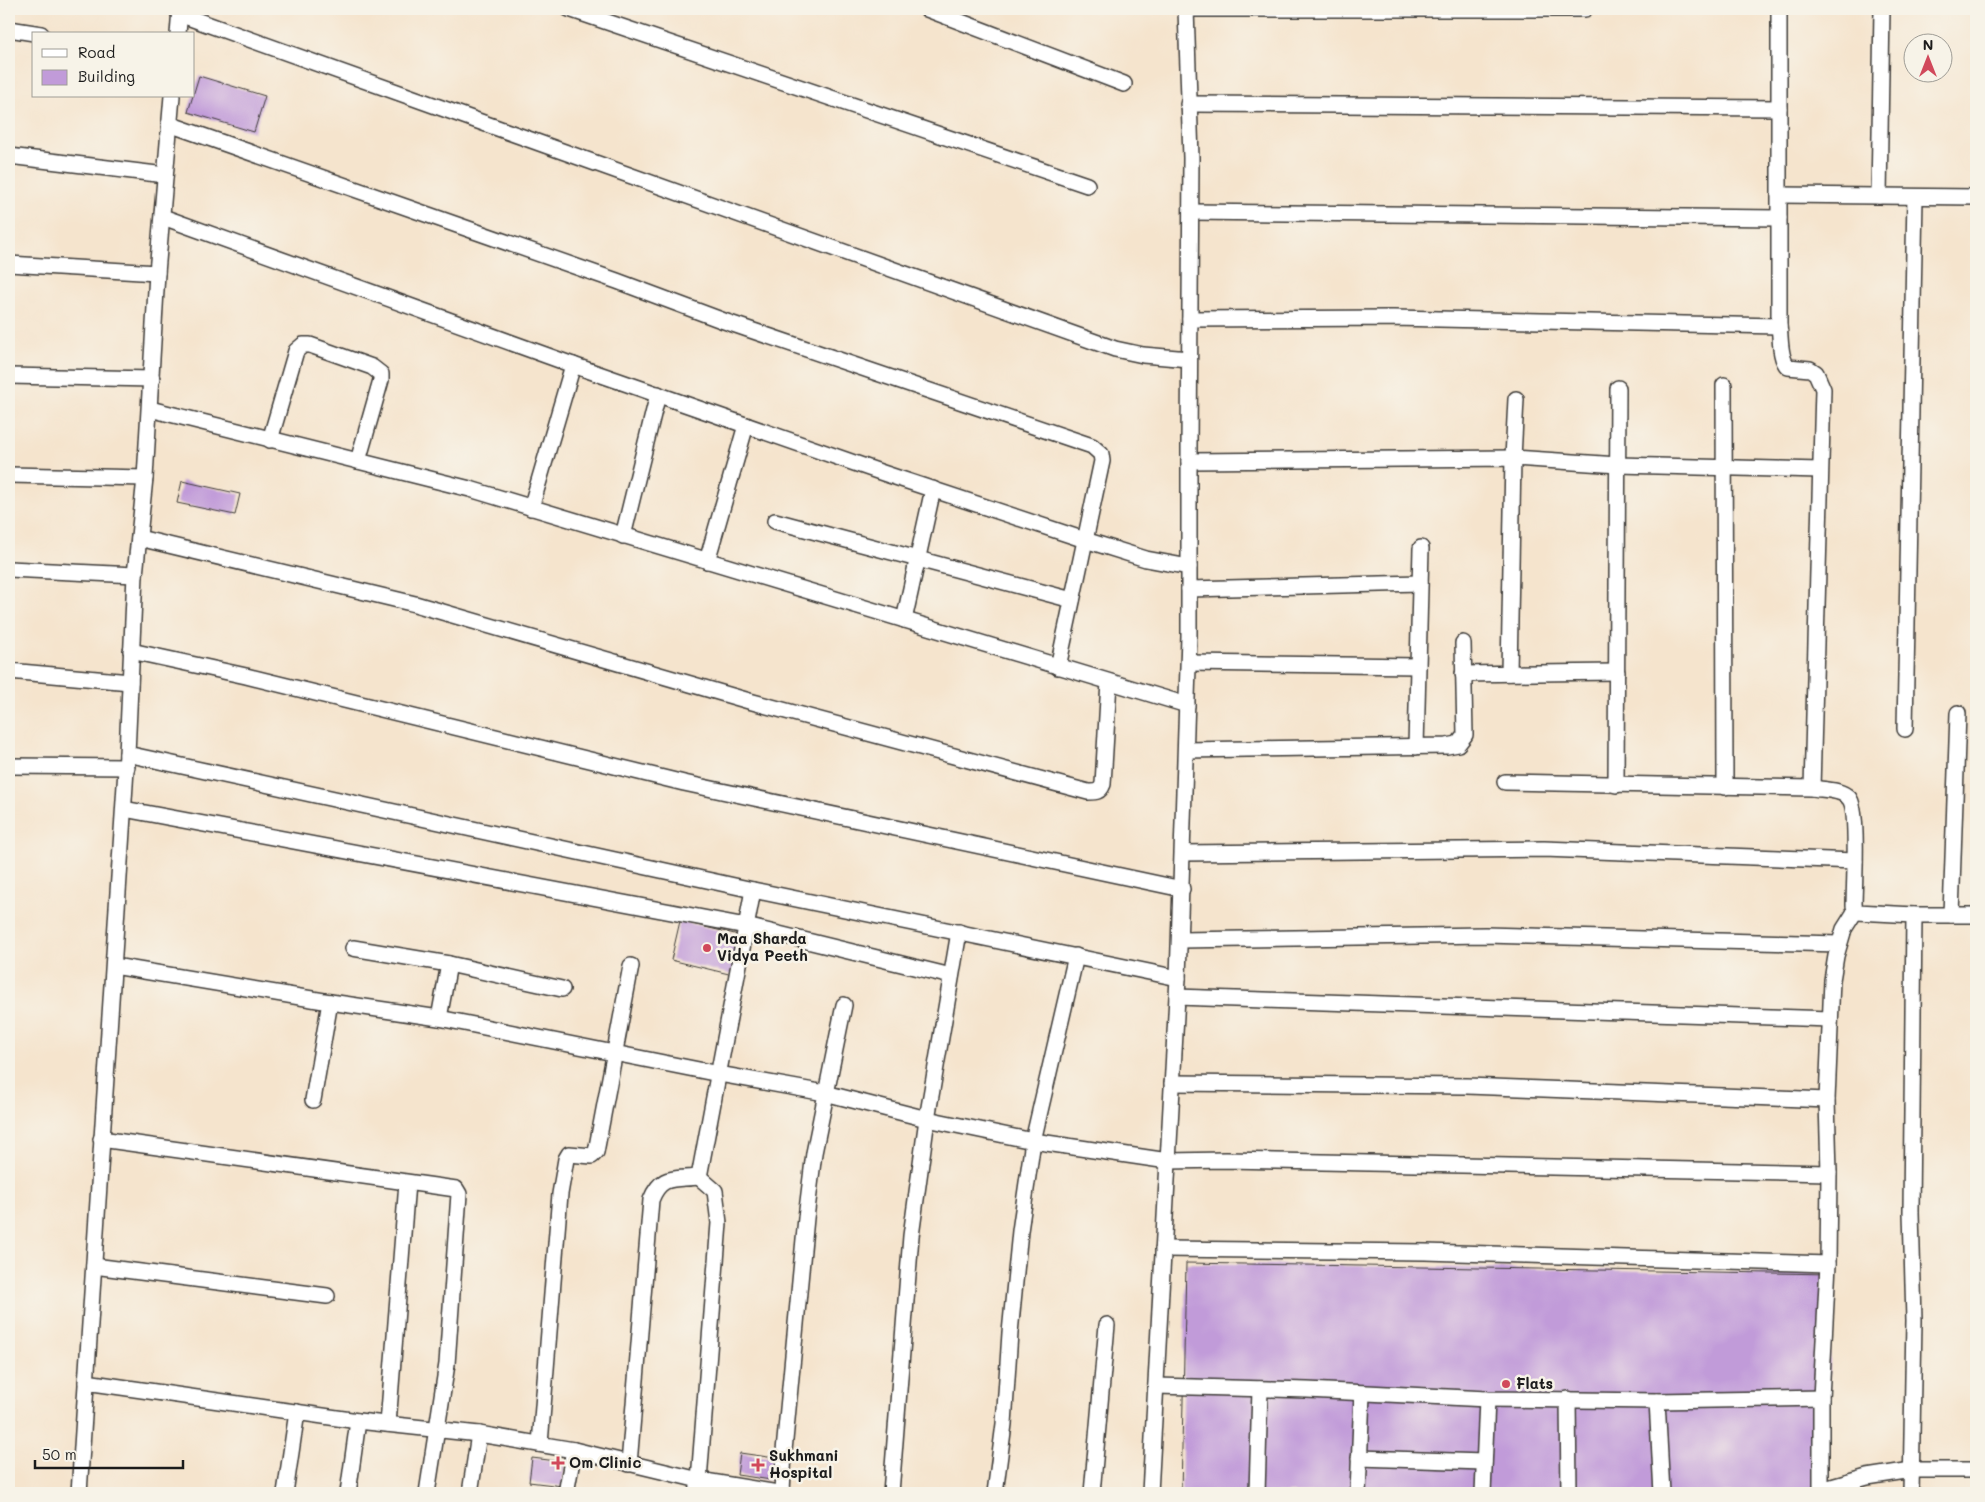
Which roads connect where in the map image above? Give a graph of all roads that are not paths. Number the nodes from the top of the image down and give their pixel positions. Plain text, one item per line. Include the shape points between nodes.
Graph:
1 (569, 9) edge
2 (928, 9) edge
3 (1186, 9) edge
4 (1585, 9) edge
5 (1779, 9) edge
6 (1882, 9) edge
7 (179, 11) edge
8 (9, 29) edge
9 (178, 32) edge
10 (32, 33) edge
11 (1124, 84) dead end
12 (172, 98) edge
13 (1188, 104) junction
14 (1779, 108) junction
15 (169, 124) junction
16 (9, 156) edge
17 (165, 174) junction
18 (1087, 185) dead end
19 (1779, 195) junction
20 (1880, 196) junction
21 (1915, 197) junction
22 (1976, 197) edge
23 (1191, 212) junction
24 (163, 217) junction
25 (1779, 218) junction
26 (9, 264) edge
27 (157, 273) junction
28 (1190, 319) junction
29 (1779, 326) junction
30 (1190, 359) junction
31 (573, 365) junction
32 (9, 376) edge
33 (152, 379) junction
34 (1724, 385) dead end
35 (1618, 388) dead end
36 (658, 394) junction
37 (1516, 399) dead end
38 (150, 410) junction
39 (746, 425) junction
40 (270, 440) junction
41 (1513, 458) junction
42 (358, 461) junction
43 (1189, 461) junction
44 (1618, 465) junction
45 (1724, 467) junction
46 (1820, 470) junction
47 (9, 475) edge
48 (145, 478) junction
49 (933, 489) junction
50 (531, 508) junction
51 (775, 521) dead end
52 (623, 536) junction
53 (139, 538) junction
54 (1085, 540) junction
55 (1421, 548) dead end
56 (916, 558) junction
57 (707, 561) junction
58 (1189, 567) junction
59 (9, 569) edge
60 (135, 575) junction
61 (1420, 583) junction
62 (1189, 589) junction
63 (1072, 600) junction
64 (904, 620) junction
65 (1463, 643) dead end
66 (131, 651) junction
67 (1189, 663) junction
68 (1418, 666) junction
69 (1058, 667) junction
70 (9, 672) edge
71 (1617, 672) junction
72 (1509, 673) junction
73 (1464, 674) junction
74 (130, 682) junction
75 (1109, 682) junction
76 (1187, 706) junction
77 (1958, 713) dead end
78 (1905, 729) dead end
79 (1416, 747) junction
80 (1186, 750) junction
81 (127, 761) junction
82 (9, 766) edge
83 (1505, 782) dead end
84 (1616, 784) junction
85 (1725, 787) junction
86 (1812, 788) junction
87 (124, 809) junction
88 (1183, 854) junction
89 (1855, 861) junction
90 (1182, 889) junction
91 (753, 890) junction
92 (1856, 910) junction
93 (1914, 915) junction
94 (1951, 915) junction
95 (1976, 915) edge
96 (746, 926) junction
97 (959, 932) junction
98 (1180, 940) junction
99 (1839, 944) junction
100 (353, 948) dead end
101 (1076, 956) junction
102 (449, 964) junction
103 (114, 966) junction
104 (631, 966) dead end
105 (951, 976) junction
106 (1178, 978) junction
107 (562, 989) dead end
108 (1177, 997) junction
109 (330, 1002) junction
110 (844, 1005) dead end
111 (439, 1018) junction
112 (1830, 1019) junction
113 (614, 1054) junction
114 (719, 1074) junction
115 (1172, 1083) junction
116 (825, 1093) junction
117 (313, 1100) dead end
118 (1827, 1100) junction
119 (927, 1119) junction
120 (102, 1139) junction
121 (1033, 1141) junction
122 (1168, 1161) junction
123 (1829, 1173) junction
124 (699, 1177) junction
125 (407, 1182) junction
126 (1163, 1250) junction
127 (1828, 1264) junction
128 (94, 1266) junction
129 (327, 1296) dead end
130 (1107, 1325) dead end
131 (86, 1382) junction
132 (1156, 1386) junction
133 (1260, 1389) junction
134 (1362, 1394) junction
135 (1821, 1398) junction
136 (1568, 1399) junction
137 (1487, 1400) junction
138 (1657, 1401) junction
139 (297, 1412) junction
140 (358, 1421) junction
141 (388, 1424) junction
142 (438, 1429) junction
143 (480, 1434) junction
144 (540, 1444) junction
145 (574, 1450) junction
146 (1359, 1458) junction
147 (1484, 1462) junction
148 (629, 1464) junction
149 (1912, 1470) junction
150 (1976, 1470) edge
151 (698, 1487) edge
152 (1821, 1492) edge
153 (79, 1493) edge
154 (285, 1493) edge
155 (348, 1493) edge
156 (427, 1493) edge
157 (470, 1493) edge
158 (566, 1493) edge
159 (778, 1493) edge
160 (782, 1493) edge
161 (892, 1493) edge
162 (995, 1493) edge
163 (1092, 1493) edge
164 (1150, 1493) edge
165 (1257, 1493) edge
166 (1358, 1493) edge
167 (1483, 1493) edge
168 (1569, 1493) edge
169 (1662, 1493) edge
170 (1911, 1493) edge

1 - 18 street
2 - 11 street
3 - 4 street
3 - 13 street
5 - 14 street
6 - 20 street
7 - 9 street
7 - 30 street via 1115,349
8 - 10 street
12 - 15 street
13 - 14 street
13 - 23 street
14 - 19 street
15 - 17 street
15 - 54 street via 724,321 1092,446 1101,454 1102,461
16 - 17 street
17 - 24 street
19 - 20 street
19 - 25 street
20 - 21 street
21 - 22 street
21 - 78 street
23 - 25 street
23 - 28 street
24 - 27 street
24 - 31 street
25 - 29 street
26 - 27 street
27 - 33 street
28 - 29 street via 1393,318
28 - 30 street
29 - 46 street via 1785,364 1810,369 1820,379
30 - 43 street
31 - 36 street
31 - 50 street
32 - 33 street
33 - 38 street
34 - 45 street
35 - 44 street
36 - 39 street
36 - 52 street
37 - 41 street
38 - 40 street
38 - 48 street
39 - 49 street
39 - 57 street
40 - 42 street
40 - 42 street via 296,351 303,345 310,345 372,367 381,374
41 - 43 street
41 - 44 street
41 - 72 street
42 - 50 street
43 - 58 street
44 - 45 street
44 - 71 street
45 - 46 street
45 - 85 street
46 - 86 street
47 - 48 street
48 - 53 street
49 - 54 street
49 - 56 street
50 - 52 street
51 - 56 street
52 - 57 street
53 - 60 street
53 - 75 street via 415,604 749,701 1088,792 1102,789 1104,784
54 - 58 street via 1146,559
54 - 63 street
55 - 61 street
56 - 63 street
56 - 64 street
57 - 64 street
58 - 62 street
59 - 60 street
60 - 66 street
61 - 62 street
61 - 68 street
62 - 67 street
63 - 69 street
64 - 69 street
65 - 73 street
66 - 74 street
66 - 90 street via 684,783
67 - 68 street
67 - 76 street
68 - 79 street
69 - 75 street
70 - 74 street
71 - 72 street
71 - 84 street
72 - 73 street
73 - 79 street via 1464,739 1447,746
74 - 81 street
75 - 76 street
76 - 80 street
77 - 94 street
79 - 80 street
80 - 88 street
81 - 82 street
81 - 87 street
81 - 91 street
83 - 84 street
84 - 85 street
85 - 86 street
86 - 89 street via 1841,793 1852,803
87 - 96 street
87 - 103 street
88 - 89 street via 1544,849
88 - 90 street
89 - 92 street
90 - 98 street
91 - 96 street
91 - 97 street
92 - 93 street via 1861,913
92 - 99 street
93 - 94 street
93 - 149 street
94 - 95 street
96 - 105 street
96 - 114 street
97 - 101 street
97 - 105 street
98 - 99 street via 1485,936
98 - 106 street
99 - 112 street via 1832,980
100 - 102 street
101 - 106 street
101 - 121 street
102 - 107 street
102 - 111 street
103 - 109 street
103 - 120 street
104 - 113 street
105 - 119 street
106 - 108 street
108 - 112 street
108 - 115 street
109 - 111 street
109 - 117 street
110 - 116 street
111 - 113 street
112 - 118 street
113 - 114 street
113 - 144 street via 596,1152 592,1156 572,1153 566,1159
114 - 116 street
114 - 124 street
115 - 118 street via 1467,1086
115 - 122 street
116 - 119 street
116 - 160 street via 806,1218
118 - 123 street
119 - 121 street
119 - 161 street via 911,1236
120 - 125 street
120 - 128 street
121 - 122 street
121 - 162 street via 1020,1231
122 - 123 street
122 - 126 street
123 - 127 street
124 - 148 street via 662,1182 650,1200
124 - 151 street via 715,1191 719,1223
125 - 141 street
125 - 142 street via 456,1189 459,1194 447,1364
126 - 127 street via 1424,1252
126 - 132 street
127 - 135 street
128 - 129 street
128 - 131 street
130 - 163 street
131 - 139 street
131 - 153 street
132 - 133 street
132 - 164 street
133 - 134 street
133 - 165 street
134 - 137 street
134 - 146 street
135 - 138 street
135 - 152 street
136 - 137 street
136 - 138 street
136 - 168 street
137 - 147 street
138 - 169 street
139 - 140 street
139 - 154 street
140 - 141 street
140 - 155 street
141 - 142 street
142 - 143 street
142 - 156 street
143 - 144 street
143 - 157 street
144 - 145 street
145 - 148 street
145 - 158 street
146 - 147 street
146 - 166 street
147 - 167 street
148 - 151 street
149 - 150 street
149 - 152 street via 1866,1477
149 - 170 street
151 - 159 street

